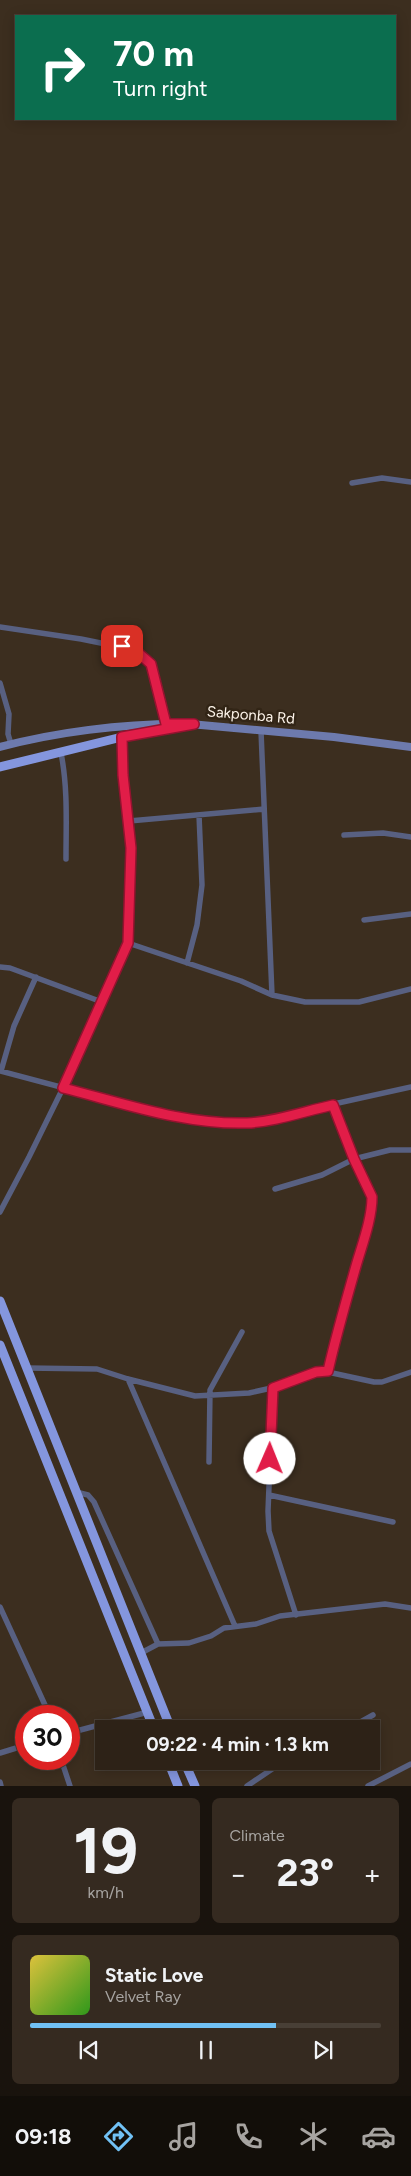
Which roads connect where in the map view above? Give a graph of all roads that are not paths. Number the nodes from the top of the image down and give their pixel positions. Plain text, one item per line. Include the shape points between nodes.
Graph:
1 (411, 482) edge
2 (352, 483) dead end
3 (0, 627) edge
4 (0, 683) edge
5 (166, 724) junction
6 (194, 724) junction
7 (261, 730) junction
8 (122, 737) junction
9 (11, 744) junction
10 (0, 747) edge
11 (411, 747) edge
12 (61, 753) junction
13 (0, 768) edge
14 (264, 809) junction
15 (200, 815) junction
16 (129, 821) junction
17 (344, 835) dead end
18 (411, 837) edge
19 (66, 859) dead end
20 (411, 914) edge
21 (364, 920) dead end
22 (128, 943) junction
23 (187, 963) junction
24 (0, 968) edge
25 (36, 977) junction
26 (411, 989) edge
27 (272, 995) junction
28 (102, 1002) junction
29 (0, 1071) edge
30 (411, 1087) edge
31 (63, 1088) junction
32 (333, 1105) junction
33 (411, 1150) edge
34 (354, 1159) junction
35 (275, 1189) dead end
36 (0, 1212) edge
37 (0, 1301) edge
38 (242, 1332) dead end
39 (0, 1345) edge
40 (27, 1368) junction
41 (328, 1371) junction
42 (411, 1372) edge
43 (128, 1379) junction
44 (273, 1388) junction
45 (209, 1395) junction
46 (41, 1404) junction
47 (26, 1409) junction
48 (209, 1462) dead end
49 (76, 1492) junction
50 (269, 1495) junction
51 (392, 1522) dead end
52 (0, 1607) edge
53 (411, 1608) edge
54 (296, 1614) junction
55 (235, 1626) junction
56 (158, 1644) junction
57 (141, 1653) junction
58 (45, 1705) edge
59 (148, 1712) junction
60 (373, 1716) dead end
61 (151, 1720) edge
62 (167, 1720) edge
63 (365, 1720) edge
64 (80, 1730) edge
65 (15, 1748) edge
66 (0, 1752) edge
67 (411, 1764) edge
68 (65, 1770) edge
69 (172, 1770) edge
70 (188, 1770) edge
71 (271, 1770) edge
72 (0, 1782) edge
73 (1, 1786) edge
74 (70, 1786) edge
75 (178, 1786) edge
76 (195, 1786) edge
77 (247, 1786) edge
78 (368, 1786) edge

1 - 2 street via 382,478
3 - 5 street via 135,650 151,664
4 - 9 street via 10,714 8,734
5 - 6 main road, Sakponba Rd
5 - 9 main road, Sakponba Rd via 137,724
6 - 7 main road, Sakponba Rd
6 - 8 highway
7 - 11 main road, Sakponba Rd
7 - 14 street
8 - 12 highway
8 - 16 street
9 - 10 main road, Sakponba Rd
12 - 13 highway
12 - 19 street via 66,792
14 - 15 street
14 - 27 street
15 - 16 street
15 - 23 street via 202,885 197,925
16 - 22 street
17 - 18 street via 396,833
20 - 21 street
22 - 23 street
22 - 28 street
23 - 27 street
24 - 25 street
25 - 28 street
25 - 29 street via 14,1026
26 - 27 street via 359,1002 304,1002
28 - 31 street
29 - 31 street
30 - 32 street
31 - 32 street via 201,1121 248,1123
31 - 36 street
32 - 34 street
33 - 34 street via 390,1150
34 - 35 street via 322,1175
34 - 41 street via 372,1197 372,1204
37 - 40 highway
38 - 45 street
39 - 47 highway
40 - 43 street via 82,1367
40 - 46 highway
41 - 42 street via 374,1382
41 - 44 street via 316,1372
43 - 45 street via 195,1396
43 - 55 street
44 - 45 street via 250,1394
44 - 50 street
45 - 48 street
46 - 47 highway
46 - 49 highway
47 - 59 highway
49 - 56 street via 88,1495 94,1502
49 - 57 highway
50 - 51 street
50 - 54 street via 269,1531
52 - 58 street
53 - 54 street via 385,1604
54 - 55 street
55 - 56 street via 189,1643
56 - 57 street
57 - 62 highway
59 - 61 highway
59 - 64 street
60 - 63 street
65 - 66 street
67 - 78 street
68 - 74 street
69 - 75 highway
70 - 76 highway
71 - 77 street
72 - 73 street

